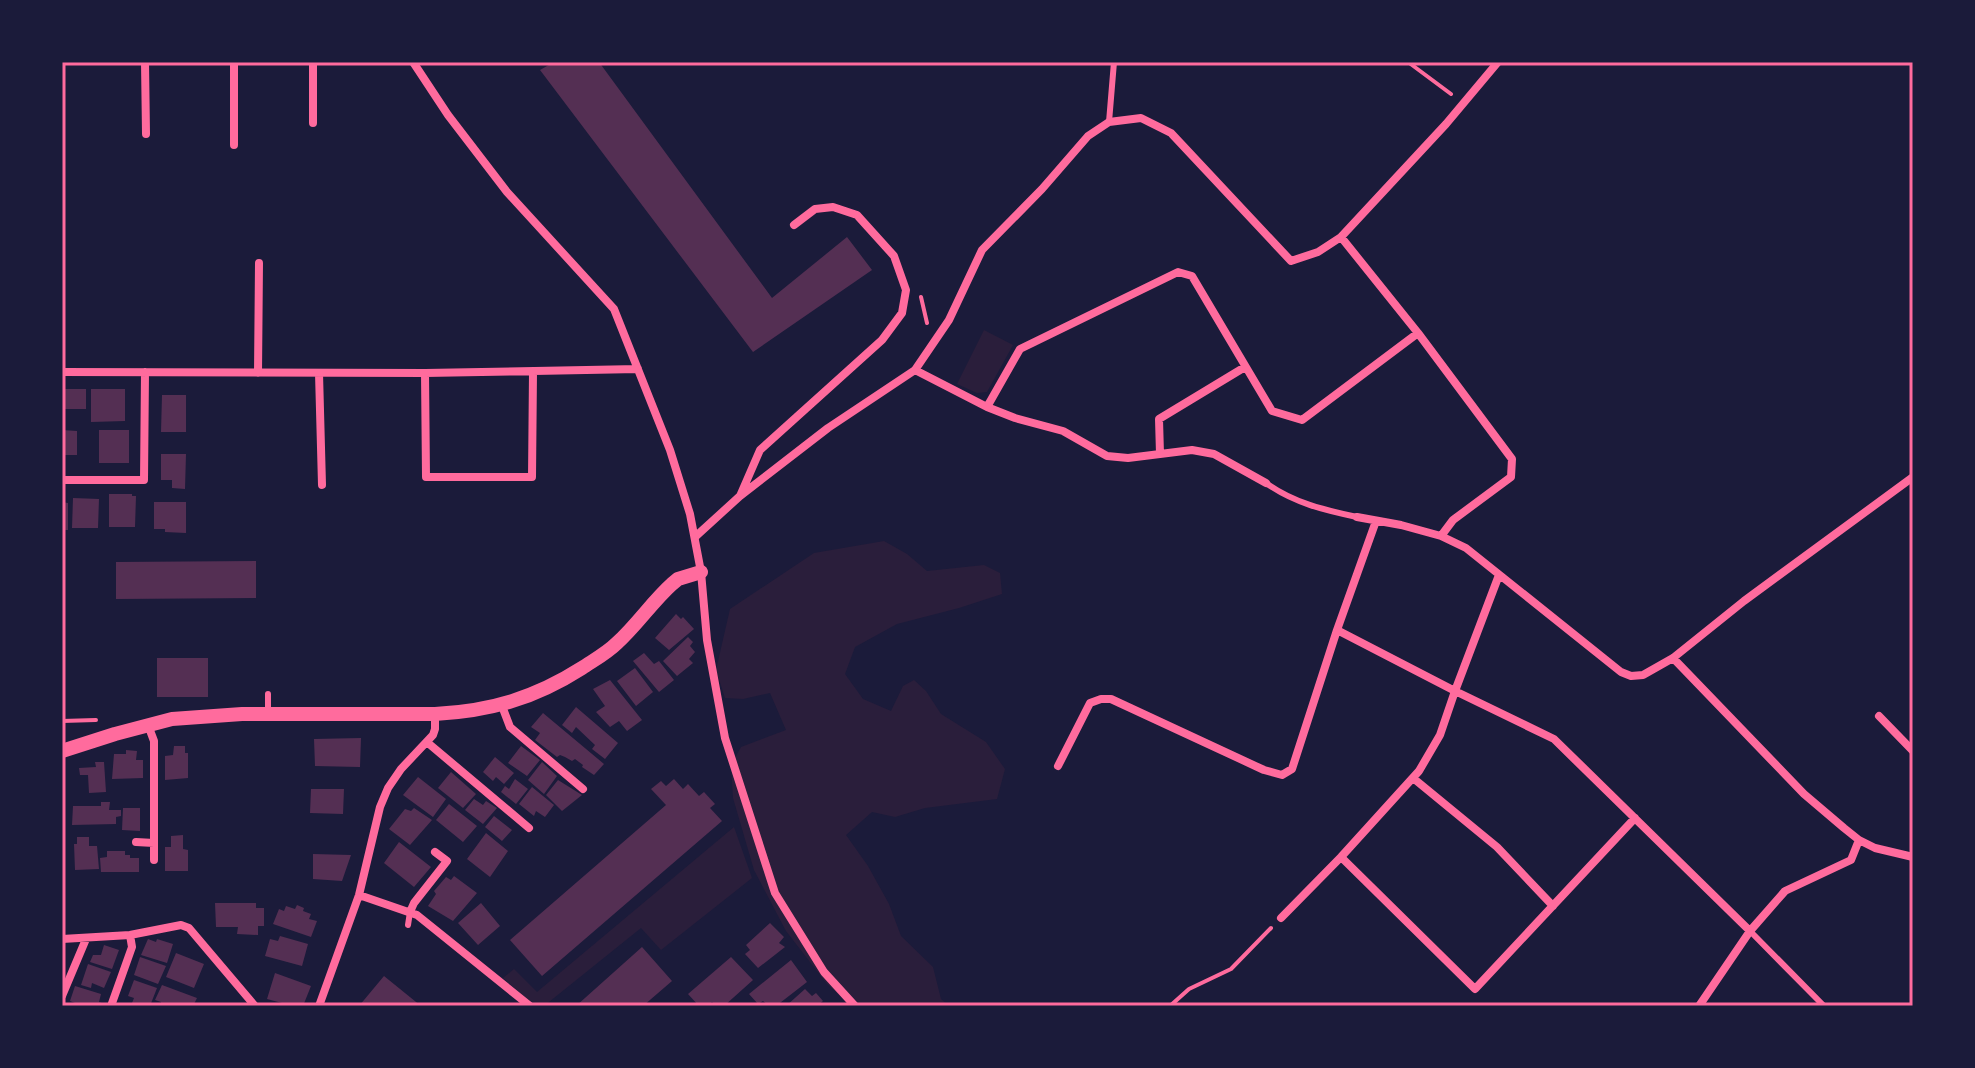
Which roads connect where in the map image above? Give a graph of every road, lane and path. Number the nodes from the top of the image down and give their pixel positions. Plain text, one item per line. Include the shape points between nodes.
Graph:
1 (145, 62) edge
2 (234, 62) edge
3 (313, 62) edge
4 (413, 62) edge
5 (1114, 62) edge
6 (1408, 62) edge
7 (1498, 62) edge
8 (1462, 102) junction
9 (1109, 122) junction
10 (313, 123) dead end
11 (146, 134) dead end
12 (234, 145) dead end
13 (794, 225) dead end
14 (1341, 237) junction
15 (259, 263) dead end
16 (1418, 333) junction
17 (1245, 367) junction
18 (638, 369) junction
19 (915, 370) junction
20 (62, 372) edge
21 (145, 372) junction
22 (533, 372) junction
23 (258, 373) junction
24 (319, 373) junction
25 (425, 373) junction
26 (987, 407) junction
27 (1160, 454) junction
28 (1913, 477) edge
29 (62, 480) edge
30 (1266, 483) joint
31 (322, 485) dead end
32 (740, 496) junction
33 (1357, 517) joint
34 (1376, 521) junction
35 (1441, 536) junction
36 (695, 537) junction
37 (701, 572) junction
38 (1499, 575) junction
39 (1337, 630) junction
40 (1673, 658) junction
41 (1455, 691) junction
42 (268, 694) dead end
43 (502, 706) junction
44 (435, 714) junction
45 (268, 715) junction
46 (1879, 716) dead end
47 (148, 725) junction
48 (428, 743) junction
49 (62, 751) edge
50 (1913, 751) edge
51 (1058, 766) dead end
52 (1413, 778) junction
53 (583, 789) dead end
54 (1635, 818) junction
55 (529, 828) dead end
56 (1859, 840) junction
57 (136, 842) dead end
58 (154, 843) junction
59 (435, 852) dead end
60 (1341, 857) junction
61 (1913, 857) edge
62 (154, 860) dead end
63 (359, 895) junction
64 (1553, 906) junction
65 (410, 912) junction
66 (1281, 918) joint
67 (408, 925) dead end
68 (1750, 931) junction
69 (130, 935) junction
70 (62, 939) edge
71 (86, 939) junction
72 (228, 974) junction
73 (224, 985) dead end
74 (62, 996) edge
75 (111, 1006) edge
76 (255, 1006) edge
77 (319, 1006) edge
78 (530, 1006) edge
79 (855, 1006) edge
80 (1170, 1006) edge
81 (1699, 1006) edge
82 (1824, 1006) edge

1 - 11 street
2 - 12 street
3 - 10 street
4 - 18 street via 507,192 614,309
5 - 9 lane
6 - 8 path
7 - 8 street
8 - 14 street
9 - 14 street via 1141,118 1171,133 1291,261
9 - 19 street via 1088,136 982,250 949,320
13 - 32 street via 815,209 833,207 857,215 894,256 906,290 902,313 882,340 760,450
14 - 16 street
15 - 23 street
16 - 17 street via 1302,420 1272,411
16 - 35 street via 1512,459 1511,477 1453,520
17 - 26 street via 1192,276 1178,272 1020,349
17 - 27 street via 1159,419
18 - 22 street
18 - 36 street via 670,450
19 - 26 street
19 - 32 street
20 - 21 street
21 - 23 street
21 - 29 street via 144,480
22 - 25 street
22 - 25 street via 532,477 426,477
23 - 24 street
24 - 25 street
24 - 31 street
26 - 27 street via 1063,431 1107,456
27 - 30 street via 1214,454
28 - 40 street
30 - 33 lane via 1302,503
32 - 36 street
33 - 34 street
34 - 35 street
34 - 39 street
35 - 38 street
36 - 37 street
37 - 43 street via 672,584 606,652 567,677
37 - 79 street via 725,738 775,893 824,972
38 - 40 street via 1621,672 1643,675
38 - 41 street
39 - 41 street
39 - 51 street via 1292,769 1282,775 1111,699 1090,703
40 - 56 street via 1804,794
41 - 52 street via 1440,735
41 - 54 street via 1554,739
42 - 45 lane
43 - 44 street
43 - 53 street via 510,727
44 - 45 street
44 - 48 street
45 - 47 street
46 - 50 street
47 - 49 street
47 - 58 street via 154,741
48 - 55 street
48 - 63 street via 388,788
52 - 60 street
52 - 64 street via 1497,847
54 - 64 street
54 - 68 street
56 - 61 street
56 - 68 street via 1851,860 1785,891
57 - 58 street
58 - 62 street
59 - 65 street via 447,861
60 - 64 street via 1475,989
60 - 66 street
63 - 65 street
63 - 77 street
65 - 67 lane
65 - 78 street
66 - 80 path via 1231,969 1189,989
68 - 81 street
68 - 82 lane
69 - 71 street
69 - 72 street via 189,928
69 - 75 street via 132,947
70 - 71 street
71 - 74 street
72 - 73 lane
72 - 76 street

